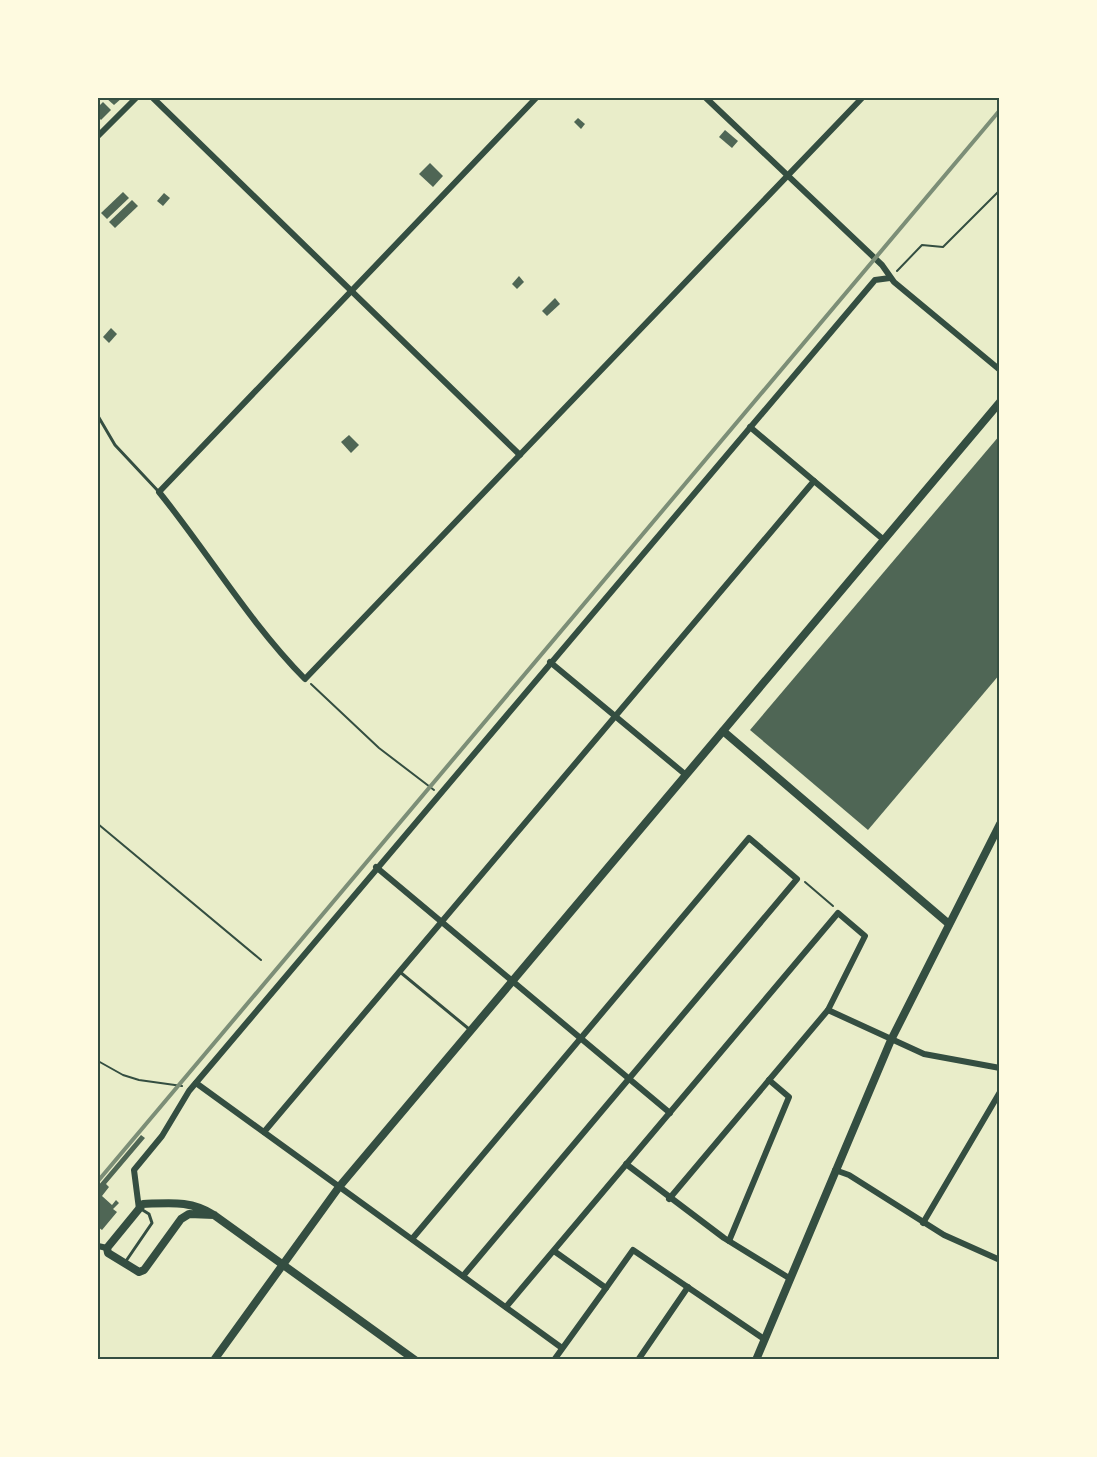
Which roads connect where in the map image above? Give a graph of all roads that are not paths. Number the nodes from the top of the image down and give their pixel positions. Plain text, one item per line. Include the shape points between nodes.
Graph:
1 (136, 98) edge
2 (153, 98) edge
3 (536, 98) edge
4 (706, 98) edge
5 (862, 98) edge
6 (98, 136) edge
7 (788, 175) junction
8 (890, 278) junction
9 (351, 291) junction
10 (999, 370) edge
11 (999, 402) edge
12 (98, 416) edge
13 (750, 427) junction
14 (520, 455) junction
15 (814, 481) junction
16 (159, 492) junction
17 (884, 540) junction
18 (550, 662) junction
19 (615, 717) junction
20 (723, 731) junction
21 (686, 775) junction
22 (999, 824) edge
23 (376, 867) junction
24 (442, 922) junction
25 (949, 924) junction
26 (400, 972) junction
27 (513, 981) junction
28 (828, 1010) junction
29 (471, 1030) junction
30 (581, 1038) junction
31 (891, 1040) junction
32 (999, 1068) edge
33 (629, 1079) junction
34 (769, 1080) junction
35 (196, 1083) junction
36 (999, 1092) edge
37 (670, 1113) junction
38 (264, 1132) junction
39 (626, 1164) junction
40 (834, 1169) junction
41 (339, 1187) junction
42 (669, 1198) junction
43 (139, 1209) junction
44 (214, 1215) junction
45 (923, 1223) junction
46 (412, 1239) junction
47 (729, 1241) junction
48 (98, 1246) edge
49 (107, 1248) junction
50 (554, 1251) junction
51 (999, 1260) edge
52 (124, 1263) junction
53 (283, 1265) junction
54 (463, 1276) junction
55 (789, 1278) junction
56 (606, 1287) junction
57 (688, 1287) junction
58 (506, 1307) junction
59 (764, 1339) junction
60 (562, 1348) junction
61 (214, 1359) edge
62 (415, 1359) edge
63 (554, 1359) edge
64 (638, 1359) edge
65 (756, 1359) edge

1 - 6 street
2 - 9 street
3 - 9 street
4 - 7 street
5 - 7 street
7 - 8 street via 882,265
7 - 14 street
8 - 10 street
8 - 13 street via 875,280
9 - 14 street
9 - 16 street
11 - 17 street
12 - 16 lane via 115,445
13 - 15 street
13 - 18 street
14 - 16 street via 305,679 245,610
15 - 17 street
15 - 19 street
17 - 20 street
18 - 19 street
18 - 23 street
19 - 21 street
19 - 24 street
20 - 21 street
20 - 25 street
21 - 27 street
22 - 25 main road
23 - 24 street
23 - 35 street
24 - 26 street
24 - 27 street
25 - 31 main road
26 - 29 lane
26 - 38 street
27 - 29 street
27 - 30 street
28 - 31 street
28 - 34 street
28 - 37 street via 865,936 838,913
29 - 41 street
30 - 33 street
30 - 33 street via 749,838 797,879
30 - 46 street
31 - 32 street via 924,1054
31 - 40 main road
33 - 37 street
33 - 54 street
34 - 42 street
34 - 47 street via 789,1097
35 - 38 street
35 - 43 street via 162,1136 134,1170
36 - 45 street
37 - 39 street
38 - 41 street
39 - 42 street
39 - 50 street
40 - 45 street
40 - 55 main road
41 - 46 street
41 - 53 street
42 - 47 street
43 - 44 street via 143,1204 192,1203
43 - 49 street
43 - 52 lane via 149,1214 152,1223
44 - 52 street via 189,1214 181,1219 144,1270 135,1271
44 - 53 street
45 - 51 street
46 - 54 street
47 - 55 street
48 - 49 street
49 - 52 street via 108,1253
50 - 56 street
50 - 58 street
53 - 61 street
53 - 62 street
54 - 58 street
55 - 59 main road
56 - 57 street via 633,1250
56 - 60 street
57 - 59 street
57 - 64 street
58 - 60 street
59 - 65 main road
60 - 63 street

